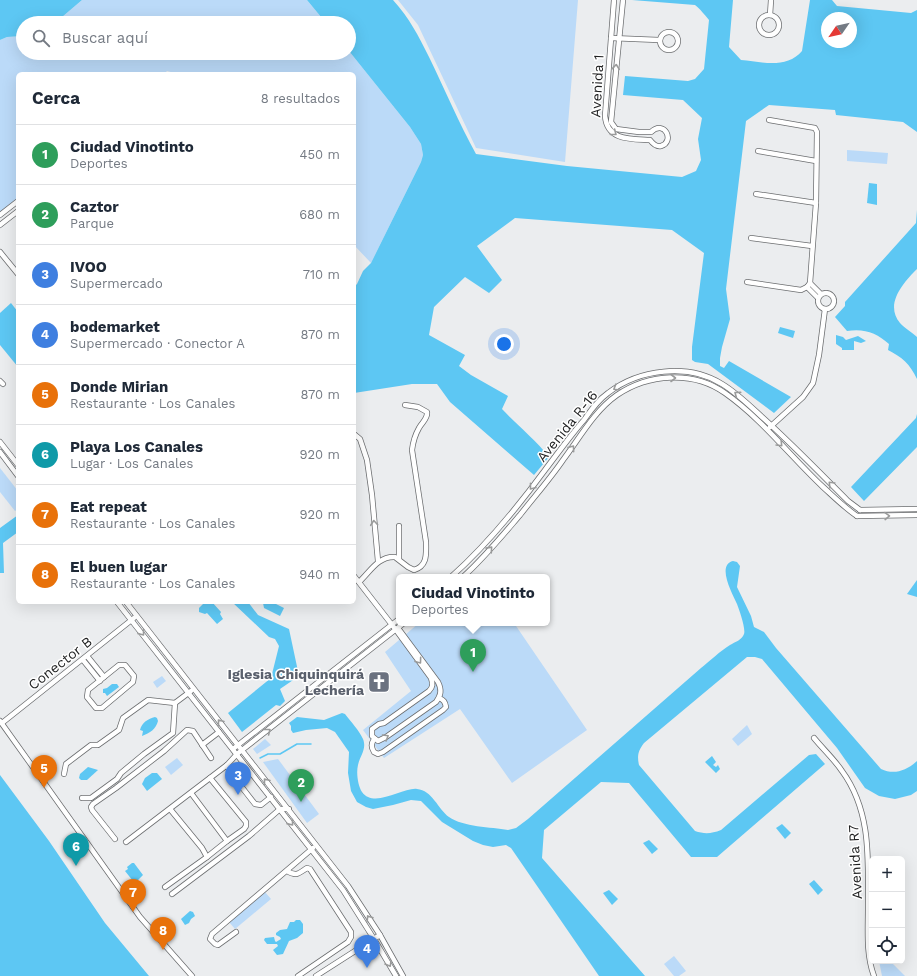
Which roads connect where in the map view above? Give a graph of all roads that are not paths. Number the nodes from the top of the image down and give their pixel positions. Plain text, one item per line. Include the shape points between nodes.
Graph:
1 (614, 0) edge
2 (621, 0) edge
3 (770, 0) edge
4 (770, 15) junction
5 (611, 38) junction
6 (619, 39) junction
7 (659, 40) junction
8 (608, 80) junction
9 (615, 81) junction
10 (769, 120) dead end
11 (651, 132) junction
12 (650, 140) junction
13 (758, 151) dead end
14 (816, 161) junction
15 (756, 194) dead end
16 (16, 203) edge
17 (816, 203) junction
18 (16, 213) edge
19 (0, 216) edge
20 (0, 225) edge
21 (751, 238) dead end
22 (812, 246) junction
23 (0, 252) edge
24 (5, 259) junction
25 (0, 263) edge
26 (16, 272) edge
27 (747, 282) dead end
28 (810, 283) junction
29 (807, 288) junction
30 (820, 296) junction
31 (825, 309) junction
32 (600, 400) junction
33 (405, 405) dead end
34 (605, 405) junction
35 (772, 426) junction
36 (767, 430) junction
37 (356, 436) edge
38 (0, 442) edge
39 (0, 452) edge
40 (16, 463) edge
41 (16, 473) edge
42 (917, 509) edge
43 (860, 510) junction
44 (917, 515) edge
45 (857, 516) junction
46 (399, 526) dead end
47 (399, 559) junction
48 (378, 561) junction
49 (455, 574) edge
50 (466, 574) edge
51 (356, 578) edge
52 (359, 582) junction
53 (119, 604) edge
54 (128, 604) edge
55 (137, 616) junction
56 (132, 620) junction
57 (396, 621) edge
58 (392, 624) junction
59 (400, 626) edge
60 (397, 629) junction
61 (366, 645) junction
62 (370, 650) junction
63 (87, 656) junction
64 (83, 660) junction
65 (104, 677) junction
66 (100, 681) junction
67 (194, 689) junction
68 (189, 693) junction
69 (439, 698) junction
70 (175, 703) junction
71 (1, 722) edge
72 (219, 732) junction
73 (814, 738) dead end
74 (374, 739) junction
75 (238, 744) junction
76 (202, 745) junction
77 (233, 749) junction
78 (243, 750) junction
79 (237, 754) junction
80 (211, 758) dead end
81 (227, 765) junction
82 (64, 774) dead end
83 (210, 778) junction
84 (191, 793) junction
85 (271, 797) junction
86 (82, 798) dead end
87 (170, 809) junction
88 (280, 810) junction
89 (289, 810) junction
90 (116, 839) dead end
91 (227, 841) junction
92 (126, 842) dead end
93 (317, 844) junction
94 (312, 849) junction
95 (208, 857) junction
96 (287, 871) junction
97 (165, 887) dead end
98 (172, 894) dead end
99 (236, 932) dead end
100 (380, 935) junction
101 (374, 939) junction
102 (308, 969) junction
103 (192, 976) edge
104 (298, 976) edge
105 (315, 976) edge
106 (396, 976) edge
107 (404, 976) edge
108 (874, 976) edge

1 - 5 street, Avenida 1
2 - 6 street, Avenida 1
3 - 4 street
4 - 4 street via 764,16 759,22 761,31 768,35 773,34 778,28 777,20
5 - 6 street
5 - 8 street, Avenida 1
6 - 7 street
9 -> 6 street, Avenida 1
7 - 7 street via 662,48 666,50 674,49 678,42 671,32 663,34
8 - 9 street
8 -> 12 street, Avenida 1 via 605,124 609,130 620,138
9 - 11 street, Avenida 1 via 611,114 613,126 621,130
10 - 14 street via 815,128
11 - 12 street
11 - 12 street, Avenida 1 via 654,129 664,129 668,138 662,146 653,144
13 - 14 street
14 - 17 street
15 - 17 street
16 - 19 street
17 - 22 street
18 - 20 street
21 - 22 street
22 - 28 street
23 - 24 street
24 - 25 street
24 - 26 street
27 - 29 street via 801,290
28 - 29 street
28 - 30 street
29 - 30 street
30 - 31 street via 820,307
30 - 31 street via 830,293 834,298 833,306
31 - 35 street via 813,383 803,397
32 - 34 street
35 -> 32 street, Avenida R-16 via 732,391 711,378 697,374 659,372 644,375 612,390
32 -> 49 street, Avenida R-16 via 499,528
33 - 47 street via 418,407 427,412 428,416 419,427 412,450 426,557 422,566 414,570
34 -> 36 street, Avenida R-16 via 640,383 663,378 689,378 723,391
50 -> 34 street, Avenida R-16 via 504,534
35 - 36 street
43 -> 35 street, Avenida R-16
36 -> 45 street, Avenida R-16 via 809,474
48 -> 37 street via 367,460 360,439
38 - 40 street
39 - 41 street
42 - 43 street
43 - 45 street
45 -> 44 street
46 - 47 street
47 - 48 street via 391,557
48 - 52 street
51 - 52 street
52 - 58 street
53 - 56 street
54 - 55 street
55 - 56 street, Conector B
55 - 67 street
56 - 63 street, Conector B
56 -> 68 street
57 - 58 street
58 - 60 street
58 - 61 street
59 - 60 street
60 - 62 street
60 - 69 street via 438,682
60 -> 74 street via 431,678 432,688 384,723 375,726 371,732
61 - 62 street
61 - 75 street
78 -> 62 street
63 - 64 street, Conector B
63 - 65 street
64 - 66 street
64 - 71 street, Conector B
65 - 66 street
65 - 66 street via 119,665 125,665 134,676 133,682 102,708 96,708 87,697 88,690
67 - 68 street
75 -> 67 street
68 - 70 street
68 - 72 street
74 -> 69 street via 386,737
69 - 74 street via 445,703 446,707 443,710 383,752 378,754 371,748
70 - 82 street via 148,700 123,718 119,730 98,745 91,745 66,764
70 - 86 street via 173,733 91,798
71 - 103 street via 140,917
72 - 76 street
72 - 77 street
73 - 108 street, Avenida R7 via 843,771 861,809 868,842 868,940
75 - 77 street
75 - 78 street
76 - 80 street
76 - 90 street via 193,731 187,730 164,751 93,804 92,810
77 - 79 street
78 - 79 street
89 -> 78 street
79 - 81 street
79 - 85 street
81 - 83 street
81 - 85 street via 255,804 261,805
83 - 84 street
83 - 91 street via 246,822 244,829
84 - 87 street
84 - 91 street
85 - 88 street
87 - 92 street
87 - 95 street
88 - 89 street
88 -> 94 street
88 - 98 street
89 - 93 street
91 - 95 street
93 - 94 street
100 -> 93 street
94 - 96 street
94 - 101 street via 343,890
95 - 97 street
96 - 99 street via 212,934 210,939 218,945
96 - 102 street via 297,874 310,869 351,932 348,942
100 - 101 street
100 - 107 street
101 - 105 street
101 -> 106 street
102 - 104 street
102 - 105 street

